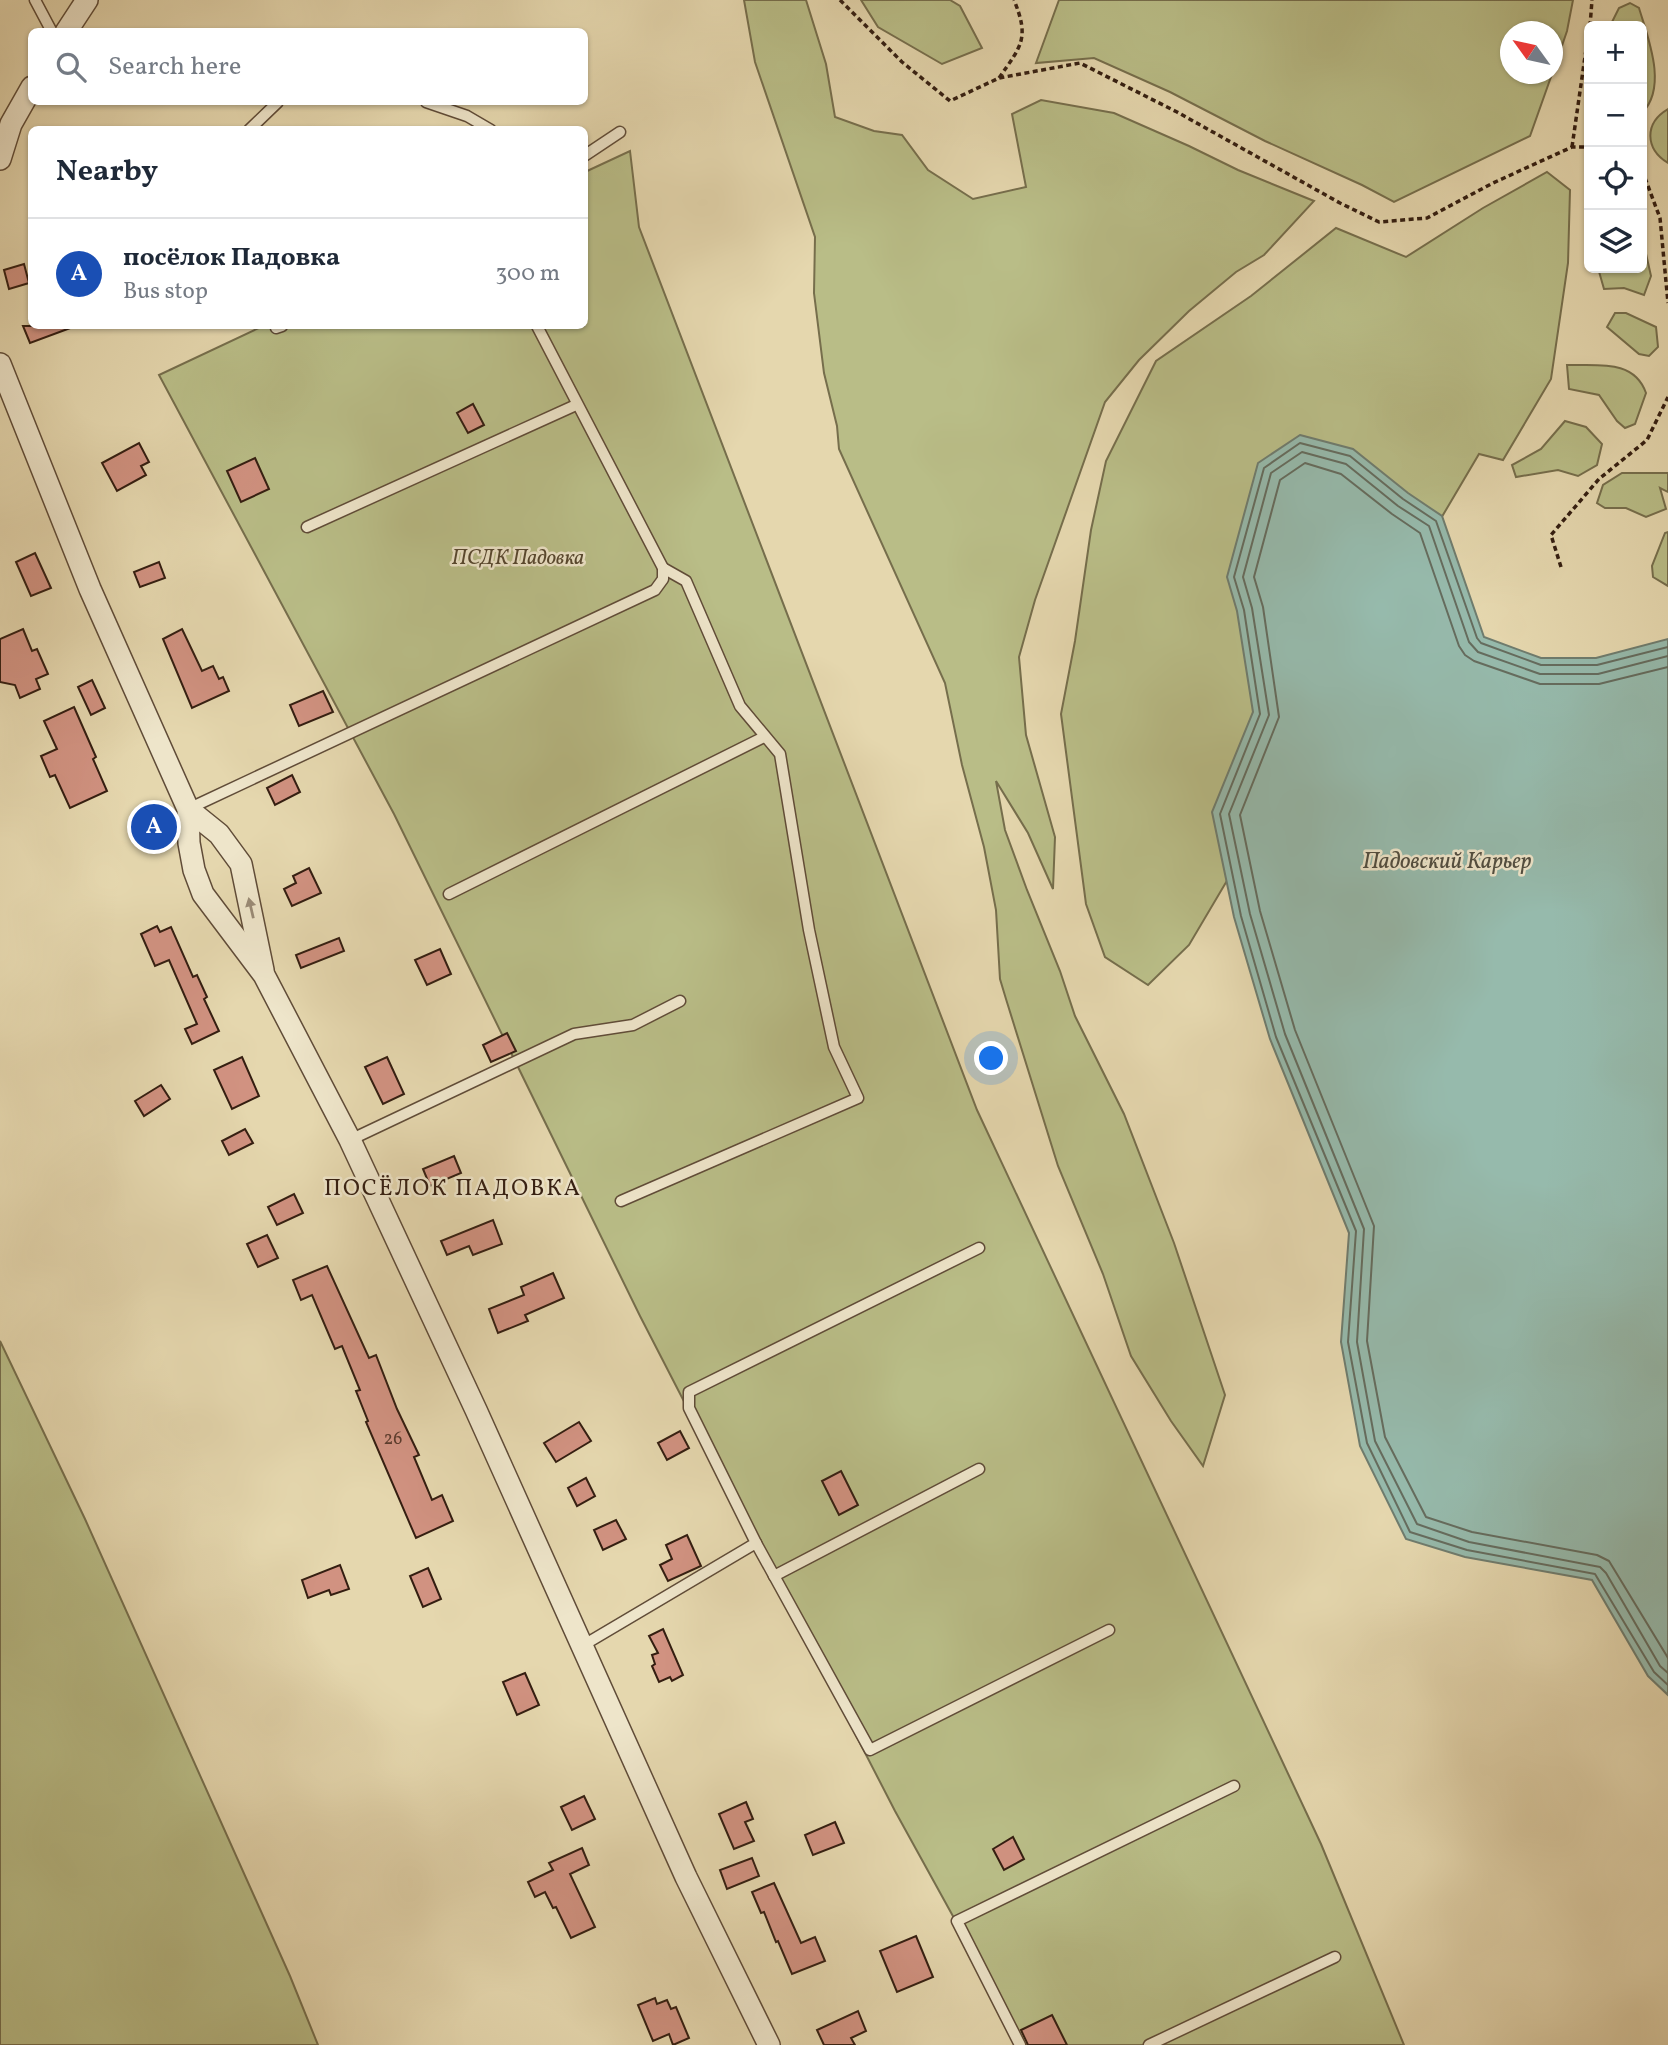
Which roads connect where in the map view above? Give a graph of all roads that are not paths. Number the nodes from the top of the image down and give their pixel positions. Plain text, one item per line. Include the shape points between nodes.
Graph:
1 (35, 0) edge
2 (87, 0) edge
3 (50, 28) edge
4 (69, 28) edge
5 (28, 94) edge
6 (275, 105) edge
7 (435, 105) edge
8 (253, 126) edge
9 (484, 126) edge
10 (620, 132) dead end
11 (588, 153) edge
12 (0, 159) edge
13 (538, 329) edge
14 (0, 364) edge
15 (576, 405) junction
16 (307, 527) dead end
17 (663, 568) junction
18 (764, 737) junction
19 (188, 809) junction
20 (449, 894) dead end
21 (264, 975) junction
22 (680, 1001) dead end
23 (350, 1140) junction
24 (621, 1201) dead end
25 (979, 1248) dead end
26 (979, 1469) dead end
27 (756, 1543) junction
28 (774, 1576) junction
29 (1109, 1630) dead end
30 (582, 1646) junction
31 (1234, 1786) dead end
32 (1335, 1957) dead end
33 (769, 2045) edge
34 (1020, 2045) edge
35 (1149, 2045) edge

1 - 3 lane
2 - 4 street
5 - 12 street via 11,124
6 - 8 lane
7 - 9 lane
10 - 11 lane
13 - 15 lane
14 - 19 street via 90,589
15 - 16 lane
15 - 17 lane
17 - 18 lane via 686,581 740,706
17 - 19 lane via 663,579 655,590
18 - 20 lane
18 - 24 lane via 780,754 834,1047 858,1098
19 - 21 street via 188,843 203,894
21 -> 19 street via 241,863 219,834
21 - 23 street
22 - 23 lane via 633,1026 574,1034
23 - 30 street
25 - 27 lane via 689,1392 689,1408
26 - 28 lane
27 - 28 lane
27 - 30 lane
28 - 29 lane via 870,1751
30 - 33 street via 686,1877
31 - 34 lane via 957,1921
32 - 35 lane

